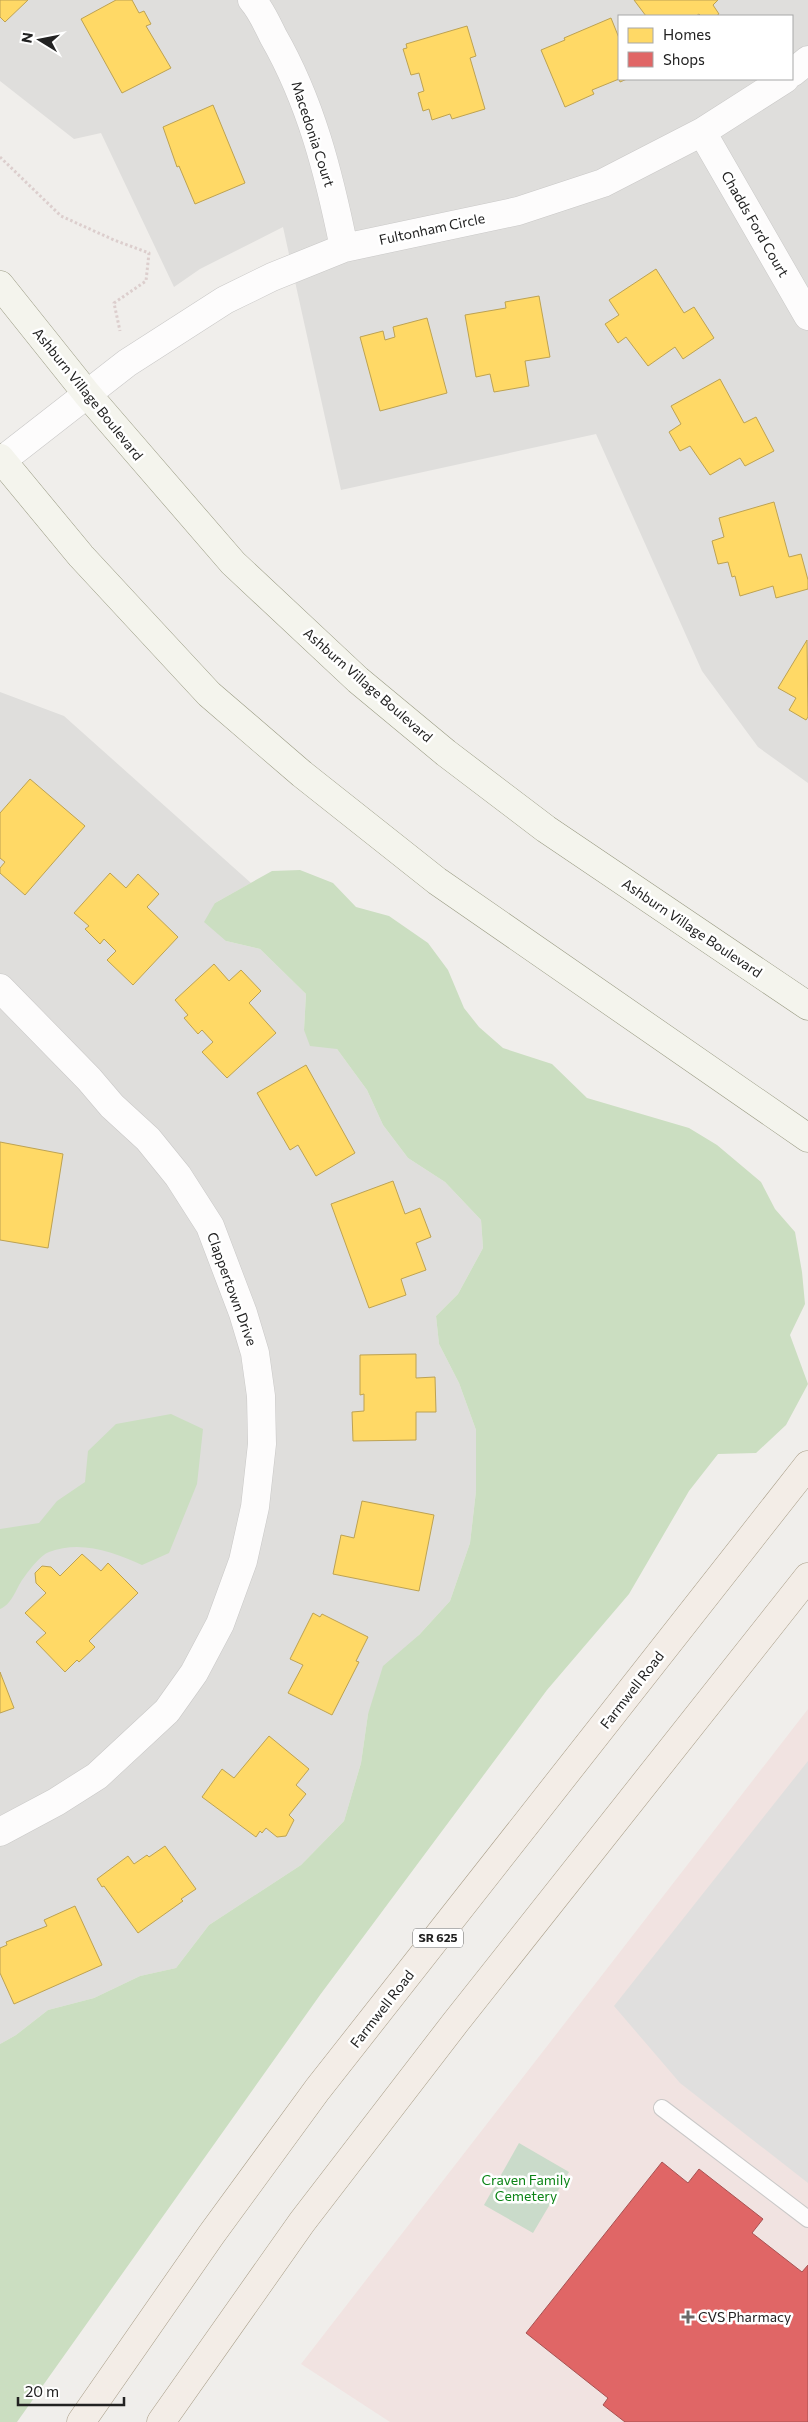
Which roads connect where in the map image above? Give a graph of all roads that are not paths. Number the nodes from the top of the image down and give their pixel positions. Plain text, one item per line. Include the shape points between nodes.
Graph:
1 (252, 0) edge
2 (808, 60) edge
3 (793, 72) edge
4 (783, 80) edge
5 (702, 132) junction
6 (344, 248) junction
7 (0, 285) edge
8 (808, 316) edge
9 (87, 394) junction
10 (1, 460) edge
11 (0, 988) edge
12 (808, 1006) edge
13 (808, 1138) edge
14 (808, 1464) edge
15 (808, 1577) edge
16 (0, 1832) edge
17 (662, 2108) dead end
18 (808, 2219) edge
19 (81, 2422) edge
20 (161, 2422) edge

1 - 6 street, Macedonia Court via 302,92 330,178
2 - 3 street
4 - 5 street, Fultonham Circle
5 - 6 street, Fultonham Circle via 603,183 518,211
5 - 8 street, Chadds Ford Court
6 - 9 street, Fultonham Circle via 224,300 127,363
7 - 9 main road, Ashburn Village Boulevard
9 - 10 street, Fultonham Circle
9 - 12 main road, Ashburn Village Boulevard via 233,563 358,680 446,753 546,829
10 - 13 main road via 81,556 209,694 302,774 437,881
11 - 16 street, Clappertown Drive via 112,1106 148,1138 178,1176 210,1226 255,1352 262,1444 255,1507 243,1562 220,1624 194,1673 167,1710 97,1776
14 - 19 main road, Farmwell Road / SR 625 via 317,2090
15 - 20 main road via 302,2222
17 - 18 lane

